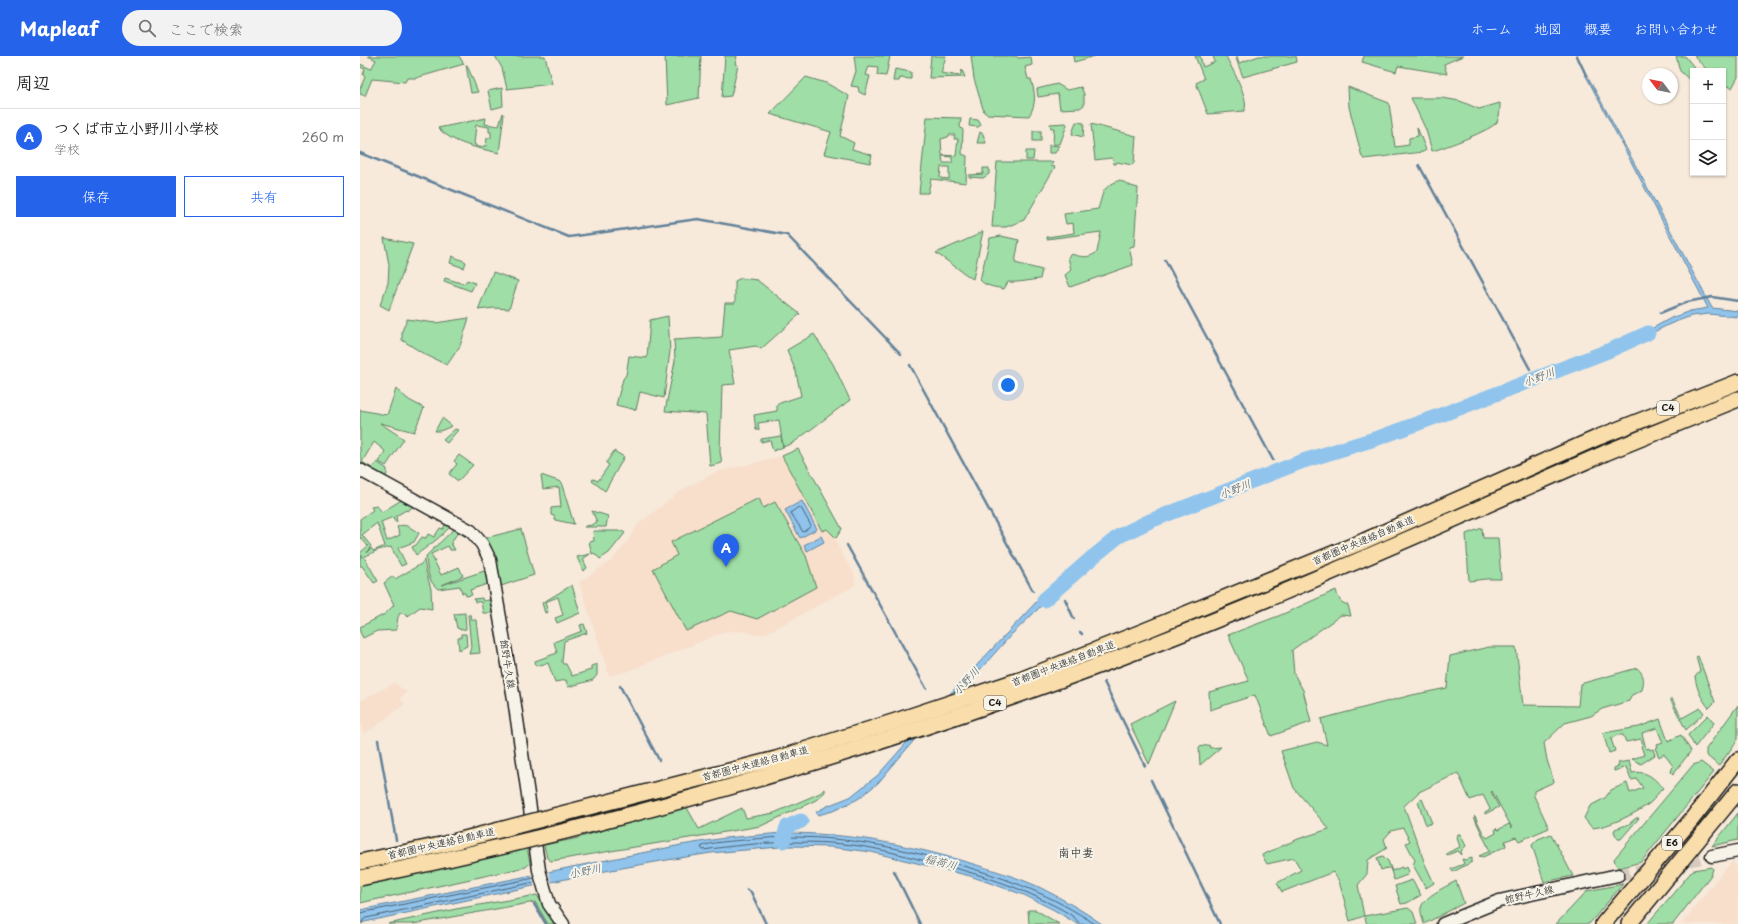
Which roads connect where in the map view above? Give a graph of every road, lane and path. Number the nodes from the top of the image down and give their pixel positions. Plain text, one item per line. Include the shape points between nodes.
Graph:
1 (1738, 382) edge
2 (1738, 399) edge
3 (360, 470) edge
4 (1738, 760) edge
5 (1738, 791) edge
6 (1738, 851) edge
7 (1712, 856) tunnel mouth
8 (360, 862) edge
9 (1618, 875) tunnel mouth
10 (360, 878) edge
11 (563, 924) edge
12 (1443, 924) edge
13 (1603, 924) edge
14 (1629, 924) edge

1 - 8 highway, 首都圏中央連絡自動車道 / C4, bridge via 1599,437 1364,541 1025,678 776,759 445,844
2 - 10 highway, 首都圏中央連絡自動車道 / C4, bridge via 1605,453 1271,597 1030,691 779,773 676,802
3 - 11 main road, 館野牛久線 via 471,532 482,544 490,560 514,699 539,870 549,904
4 - 13 highway, E6
5 - 14 highway, E6
6 - 7 main road
9 - 12 main road, 館野牛久線 via 1499,901

